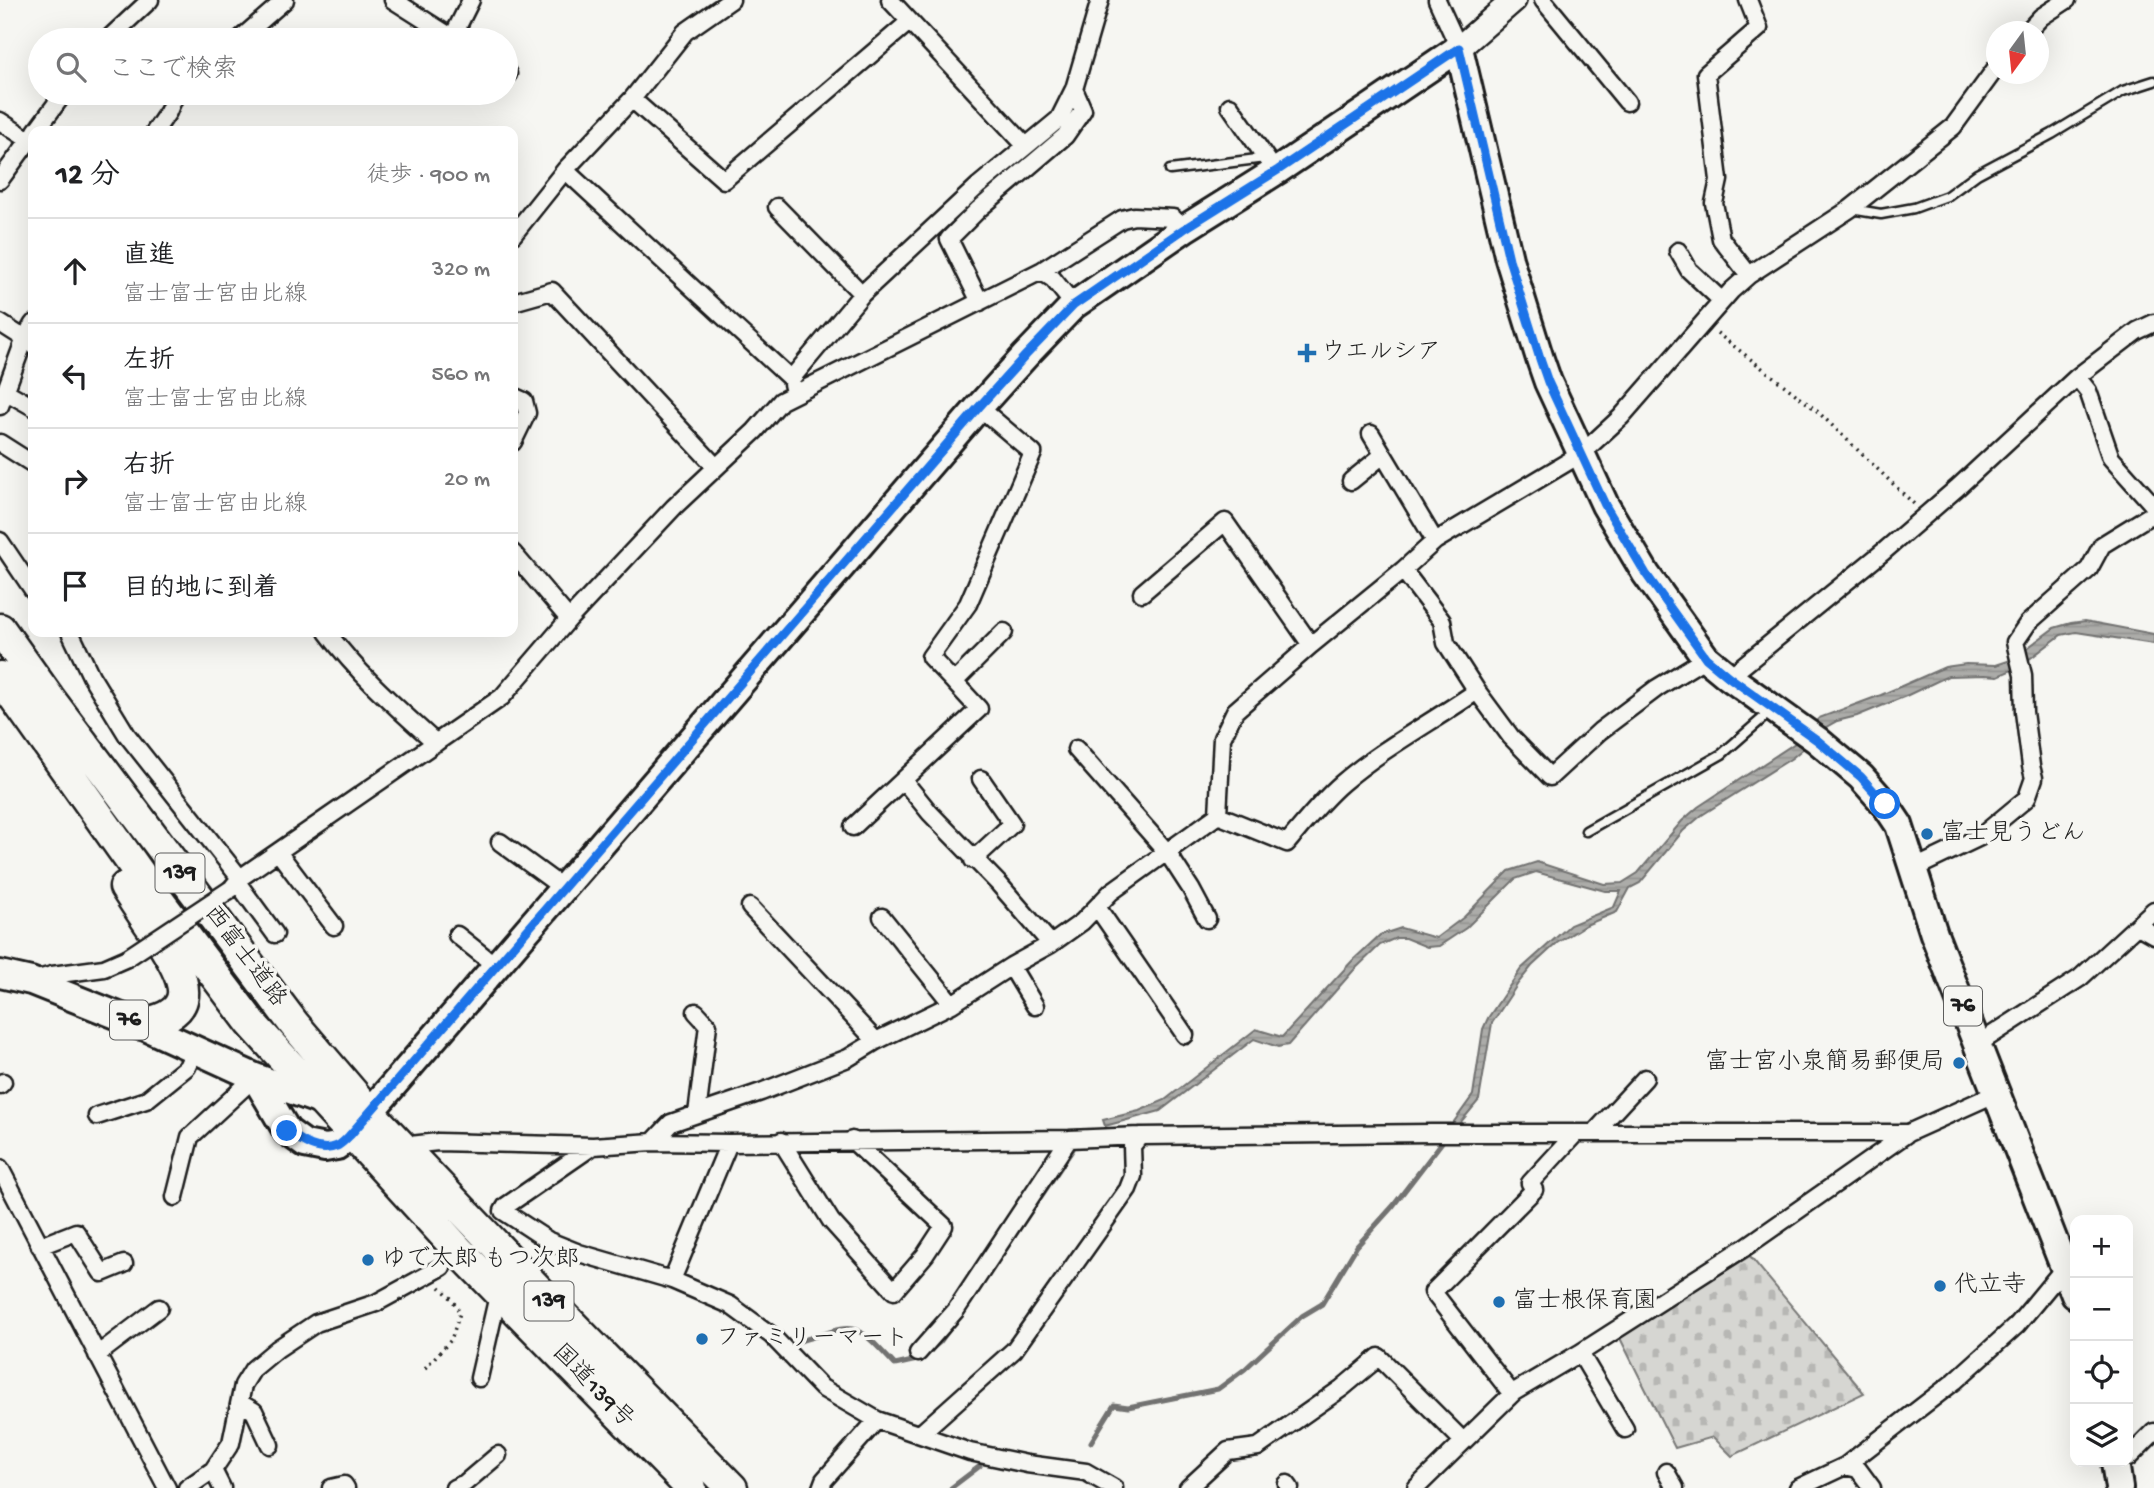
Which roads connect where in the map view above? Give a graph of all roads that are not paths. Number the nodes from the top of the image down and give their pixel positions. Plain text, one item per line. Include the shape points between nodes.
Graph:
1 (150, 0) edge
2 (285, 0) edge
3 (393, 0) edge
4 (471, 0) edge
5 (731, 0) edge
6 (890, 0) edge
7 (1100, 0) edge
8 (1437, 0) edge
9 (1514, 0) edge
10 (1543, 0) edge
11 (1748, 0) edge
12 (2067, 0) edge
13 (2037, 21) edge
14 (909, 22) junction
15 (120, 28) edge
16 (253, 28) edge
17 (437, 28) edge
18 (459, 28) edge
19 (1459, 48) junction
20 (2154, 81) edge
21 (1986, 83) edge
22 (1074, 89) junction
23 (632, 99) junction
24 (1627, 102) dead end
25 (55, 105) edge
26 (171, 105) edge
27 (1230, 106) dead end
28 (0, 121) edge
29 (40, 126) edge
30 (159, 126) edge
31 (28, 133) edge
32 (28, 142) edge
33 (1025, 145) junction
34 (1271, 164) junction
35 (565, 170) junction
36 (1170, 170) dead end
37 (0, 180) edge
38 (777, 207) dead end
39 (1850, 209) junction
40 (518, 229) edge
41 (1184, 229) junction
42 (1678, 251) dead end
43 (1041, 271) junction
44 (1749, 275) junction
45 (862, 294) junction
46 (518, 300) edge
47 (1721, 300) junction
48 (980, 302) junction
49 (1074, 305) junction
50 (0, 323) edge
51 (2154, 323) edge
52 (28, 334) edge
53 (28, 342) edge
54 (2077, 377) junction
55 (793, 386) junction
56 (518, 398) edge
57 (3, 399) edge
58 (28, 406) edge
59 (979, 407) junction
60 (518, 432) edge
61 (1371, 433) dead end
62 (0, 443) edge
63 (1581, 454) junction
64 (1383, 455) junction
65 (28, 461) edge
66 (716, 467) junction
67 (1350, 481) dead end
68 (2154, 506) edge
69 (2154, 513) edge
70 (0, 541) edge
71 (1435, 541) junction
72 (518, 558) edge
73 (1403, 570) junction
74 (28, 583) edge
75 (1142, 593) dead end
76 (569, 619) junction
77 (0, 629) edge
78 (1004, 632) dead end
79 (72, 637) edge
80 (331, 637) edge
81 (1311, 645) junction
82 (1706, 658) junction
83 (0, 677) edge
84 (1729, 677) junction
85 (954, 681) junction
86 (1476, 691) junction
87 (1774, 709) junction
88 (436, 743) junction
89 (1076, 749) dead end
90 (981, 779) dead end
91 (904, 781) junction
92 (1218, 816) junction
93 (853, 827) dead end
94 (1586, 831) dead end
95 (500, 842) dead end
96 (278, 852) junction
97 (1167, 852) junction
98 (974, 860) junction
99 (1913, 869) junction
100 (236, 883) junction
101 (563, 888) junction
102 (750, 907) dead end
103 (1097, 907) junction
104 (2154, 910) edge
105 (882, 917) dead end
106 (1207, 919) dead end
107 (334, 926) dead end
108 (2137, 926) junction
109 (275, 934) dead end
110 (2154, 934) edge
111 (457, 935) dead end
112 (1051, 944) junction
113 (496, 966) junction
114 (1011, 966) junction
115 (1, 975) edge
116 (31, 981) junction
117 (952, 1004) junction
118 (1035, 1006) dead end
119 (696, 1012) dead end
120 (139, 1024) junction
121 (1185, 1035) dead end
122 (876, 1041) junction
123 (1978, 1044) junction
124 (195, 1049) junction
125 (255, 1077) junction
126 (1645, 1078) dead end
127 (1997, 1093) junction
128 (322, 1102) junction
129 (696, 1114) junction
130 (97, 1116) dead end
131 (360, 1123) junction
132 (1576, 1133) junction
133 (1594, 1133) junction
134 (1908, 1133) junction
135 (1140, 1136) junction
136 (1069, 1139) junction
137 (852, 1140) junction
138 (780, 1141) junction
139 (653, 1142) junction
140 (729, 1143) junction
141 (401, 1146) junction
142 (593, 1146) junction
143 (0, 1168) edge
144 (175, 1197) dead end
145 (40, 1247) junction
146 (124, 1264) dead end
147 (2065, 1268) junction
148 (436, 1271) road end
149 (672, 1280) junction
150 (2070, 1282) edge
151 (499, 1291) junction
152 (159, 1308) dead end
153 (918, 1353) dead end
154 (1580, 1353) junction
155 (96, 1355) junction
156 (480, 1378) dead end
157 (1512, 1394) junction
158 (240, 1403) junction
159 (877, 1420) junction
160 (1625, 1429) dead end
161 (2154, 1432) edge
162 (920, 1434) junction
163 (1463, 1441) junction
164 (270, 1445) dead end
165 (2133, 1452) edge
166 (498, 1455) dead end
167 (1846, 1466) junction
168 (213, 1471) junction
169 (1666, 1472) dead end
170 (167, 1488) edge
171 (187, 1488) edge
172 (222, 1488) edge
173 (331, 1488) edge
174 (346, 1488) edge
175 (454, 1488) edge
176 (691, 1488) edge
177 (732, 1488) edge
178 (821, 1488) edge
179 (1114, 1488) edge
180 (1188, 1488) edge
181 (1416, 1488) edge
182 (1675, 1488) edge
183 (1798, 1488) edge
184 (1872, 1488) edge

1 - 15 street
2 - 16 street
3 - 17 street
4 - 18 street
5 - 23 street via 685,32
6 - 14 street
7 - 22 street
8 - 19 street
9 - 19 main road
10 - 24 street
11 - 44 street via 1759,28 1706,74 1719,180 1714,204 1721,239
12 - 13 street
14 - 23 street via 724,180
14 - 33 street
19 - 34 main road
19 - 63 main road, 76 via 1509,259 1548,382
20 - 39 lane via 2123,91 1977,174 1947,196 1881,214
21 - 39 street via 1953,127
22 - 33 street via 1059,119
22 - 48 street via 1083,110 1065,136 949,239
23 - 35 street
25 - 29 street
26 - 30 street
27 - 34 street
28 - 31 street
32 - 37 street
33 - 45 street
34 - 36 lane
34 - 41 main road
35 - 40 street
35 - 55 street
38 - 45 street
39 - 44 street
41 - 43 street via 1173,218 1122,219
41 - 49 main road
42 - 47 street via 1689,270
43 - 48 street
43 - 49 street
44 - 47 street
45 - 55 street
46 - 66 street via 552,290
47 - 63 street via 1621,417
48 - 55 street
49 - 59 main road
50 - 52 street
51 - 54 street
53 - 57 street
54 - 68 street via 2088,391 2111,458
54 - 84 street via 1926,515
55 - 66 street
56 - 60 street via 524,401 527,413
57 - 58 street
59 - 85 street via 1033,453 968,604 930,657
59 - 101 main road
61 - 64 street
62 - 65 street
63 - 71 street
63 - 82 main road, 76 via 1646,574
64 - 67 street
64 - 71 street
66 - 76 street
69 - 99 street via 2102,545 2089,569 2028,623 2015,642 2034,778 2027,798 1980,836
70 - 74 street
71 - 73 street
72 - 76 street
73 - 81 street
73 - 86 street via 1442,621 1446,643
75 - 81 street via 1225,522
76 - 88 street via 502,697
77 - 131 highway, 西富士道路 / 139 via 294,1024
78 - 85 street
79 - 100 street via 127,735
80 - 88 street via 370,684
81 - 92 street via 1235,710 1222,738
82 - 84 main road, 76
82 - 86 street via 1600,731 1550,777
83 - 120 highway via 72,805 174,962 184,985 179,1005 168,1017
83 - 128 highway, 西富士道路 / 139 via 175,923 251,1023
84 - 87 main road, 76
85 - 91 street via 979,709
86 - 92 street via 1340,785 1287,843
87 - 94 lane via 1722,754
87 - 99 main road, 76 via 1861,777 1885,804 1899,825
88 - 96 street
89 - 97 street
90 - 98 street via 1012,824
91 - 93 street
91 - 98 street
92 - 97 street
95 - 101 street
96 - 100 street
96 - 107 street
97 - 103 street
97 - 106 street
98 - 112 street
99 - 123 main road, 76
100 - 109 street
100 - 116 street, bridge via 127,958 104,968
101 - 113 main road
102 - 122 street
103 - 112 street
103 - 121 street
104 - 108 street
105 - 117 street
108 - 110 street
108 - 123 street via 2080,978
111 - 113 street
112 - 114 street
113 - 131 main road
114 - 117 street
114 - 118 street
115 - 116 main road, 76
116 - 120 main road, 76
117 - 122 street
119 - 129 street via 708,1025
120 - 124 main road, 76
122 - 129 street via 848,1058
123 - 127 main road, 76
124 - 125 main road, 76
124 - 130 street via 187,1068 146,1100
125 - 128 main road
125 - 131 main road via 287,1131 305,1144 338,1146
125 - 144 street via 190,1137
126 - 133 street
127 - 134 street
127 - 147 main road, 76
128 - 131 highway, 国道139号 / 139
129 - 139 street via 671,1123
131 - 141 highway, 国道139号 / 139
131 - 151 highway, 国道139号 / 139
132 - 133 street
132 - 135 street
132 - 157 street via 1530,1183 1534,1190 1433,1292
133 - 134 street
134 - 154 street via 1747,1246
135 - 136 street
135 - 162 street via 1132,1146 1133,1176 1128,1189 1014,1350
136 - 137 street
136 - 153 street via 956,1310
137 - 138 street
137 - 138 street via 944,1226 894,1291 831,1221
138 - 140 street
139 - 140 street
139 - 142 street
140 - 149 street
141 - 142 street via 438,1142
141 - 177 highway, 国道139号 / 139
142 - 149 street via 503,1211 549,1241
143 - 145 street
145 - 146 street via 76,1232 102,1273
145 - 155 street
147 - 150 main road, 76
147 - 167 street via 2017,1325 1955,1381
148 - 158 street via 376,1303 316,1323 277,1349 253,1369 243,1385
149 - 159 street via 730,1305 771,1335 822,1388
151 - 156 street
151 - 176 highway, 国道139号 / 139
152 - 155 street
154 - 157 street
154 - 160 street
155 - 170 street
157 - 163 street
158 - 164 street via 254,1411
158 - 168 street via 231,1443
159 - 162 street
159 - 178 street
161 - 165 street
162 - 179 street via 970,1452 1086,1472
163 - 180 street via 1379,1357 1258,1447 1228,1451
163 - 181 street
166 - 175 street
167 - 183 street
167 - 184 street via 1858,1469
168 - 171 street
168 - 172 street
169 - 182 street
173 - 174 street

